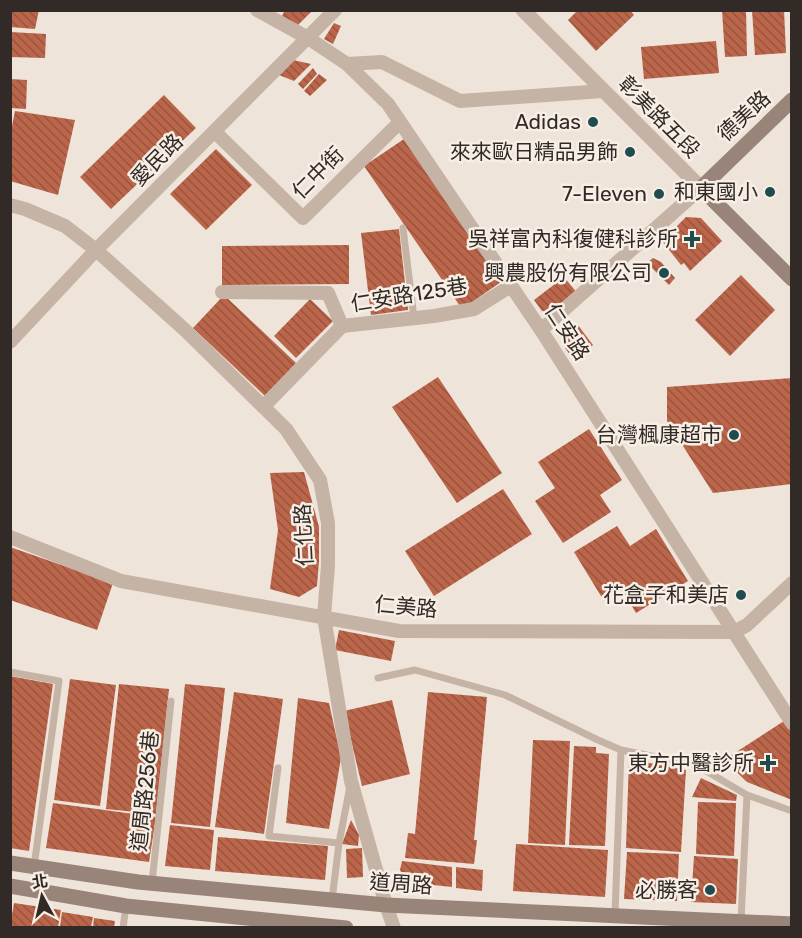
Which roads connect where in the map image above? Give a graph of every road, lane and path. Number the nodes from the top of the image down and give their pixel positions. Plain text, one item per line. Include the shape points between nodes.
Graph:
1 (257, 10) edge
2 (335, 10) edge
3 (523, 10) edge
4 (308, 38) junction
5 (347, 64) junction
6 (603, 91) junction
7 (792, 100) edge
8 (400, 122) junction
9 (215, 132) junction
10 (700, 188) junction
11 (10, 205) edge
12 (403, 228) dead end
13 (96, 250) junction
14 (792, 279) edge
15 (511, 286) junction
16 (222, 292) dead end
17 (414, 318) junction
18 (342, 326) junction
19 (541, 330) junction
20 (10, 342) edge
21 (263, 407) junction
22 (10, 537) edge
23 (792, 583) edge
24 (324, 617) junction
25 (734, 632) junction
26 (10, 672) edge
27 (378, 678) dead end
28 (171, 701) dead end
29 (792, 723) edge
30 (621, 750) junction
31 (278, 768) dead end
32 (351, 781) junction
33 (747, 795) junction
34 (792, 811) edge
35 (339, 843) junction
36 (10, 863) edge
37 (34, 867) junction
38 (152, 884) junction
39 (10, 886) edge
40 (332, 900) junction
41 (386, 905) junction
42 (126, 906) junction
43 (615, 916) junction
44 (741, 921) junction
45 (792, 924) edge
46 (123, 927) edge
47 (346, 927) edge
48 (394, 927) edge

1 - 4 street, 仁安路
2 - 4 street, 愛民路
3 - 6 street, 彰美路五段
4 - 5 street, 仁安路
4 - 9 street, 愛民路
5 - 6 street via 382,62 460,101
5 - 8 street, 仁安路 via 388,104
6 - 10 street, 彰美路五段
7 - 10 main road, 德美路
8 - 9 street, 仁中街 via 303,218
8 - 15 street, 仁安路
9 - 13 street, 愛民路
10 - 14 main road, 彰美路五段
10 - 19 street
11 - 13 street, 仁化路 via 65,226
12 - 17 lane
13 - 20 street, 愛民路
13 - 21 street, 仁化路
15 - 17 street, 仁安路125巷 via 474,309
15 - 19 street, 仁安路
16 - 18 street, 仁安路125巷 via 328,292
17 - 18 street, 仁安路125巷
18 - 21 street
19 - 25 street, 仁安路
21 - 24 street, 仁化路 via 286,429 320,480 328,523
22 - 24 street, 仁美路 via 121,581
23 - 25 street via 747,625
24 - 25 street, 仁美路 via 399,631
24 - 32 street, 仁化路
25 - 29 street, 仁安路
26 - 37 lane via 59,681
27 - 30 lane via 415,670 505,695
28 - 38 lane, 道周路256巷
30 - 33 lane via 696,765
30 - 43 lane
31 - 35 lane via 269,836
32 - 35 lane
32 - 41 street, 仁化路
33 - 34 lane
33 - 44 lane
35 - 40 lane
36 - 37 main road, 道周路
37 - 38 main road, 道周路
38 - 40 main road, 道周路
39 - 42 main road
40 - 41 main road, 道周路
41 - 43 main road, 道周路
41 - 48 street, 仁化路
42 - 46 lane
42 - 47 main road
43 - 44 main road, 道周路
44 - 45 main road, 道周路

